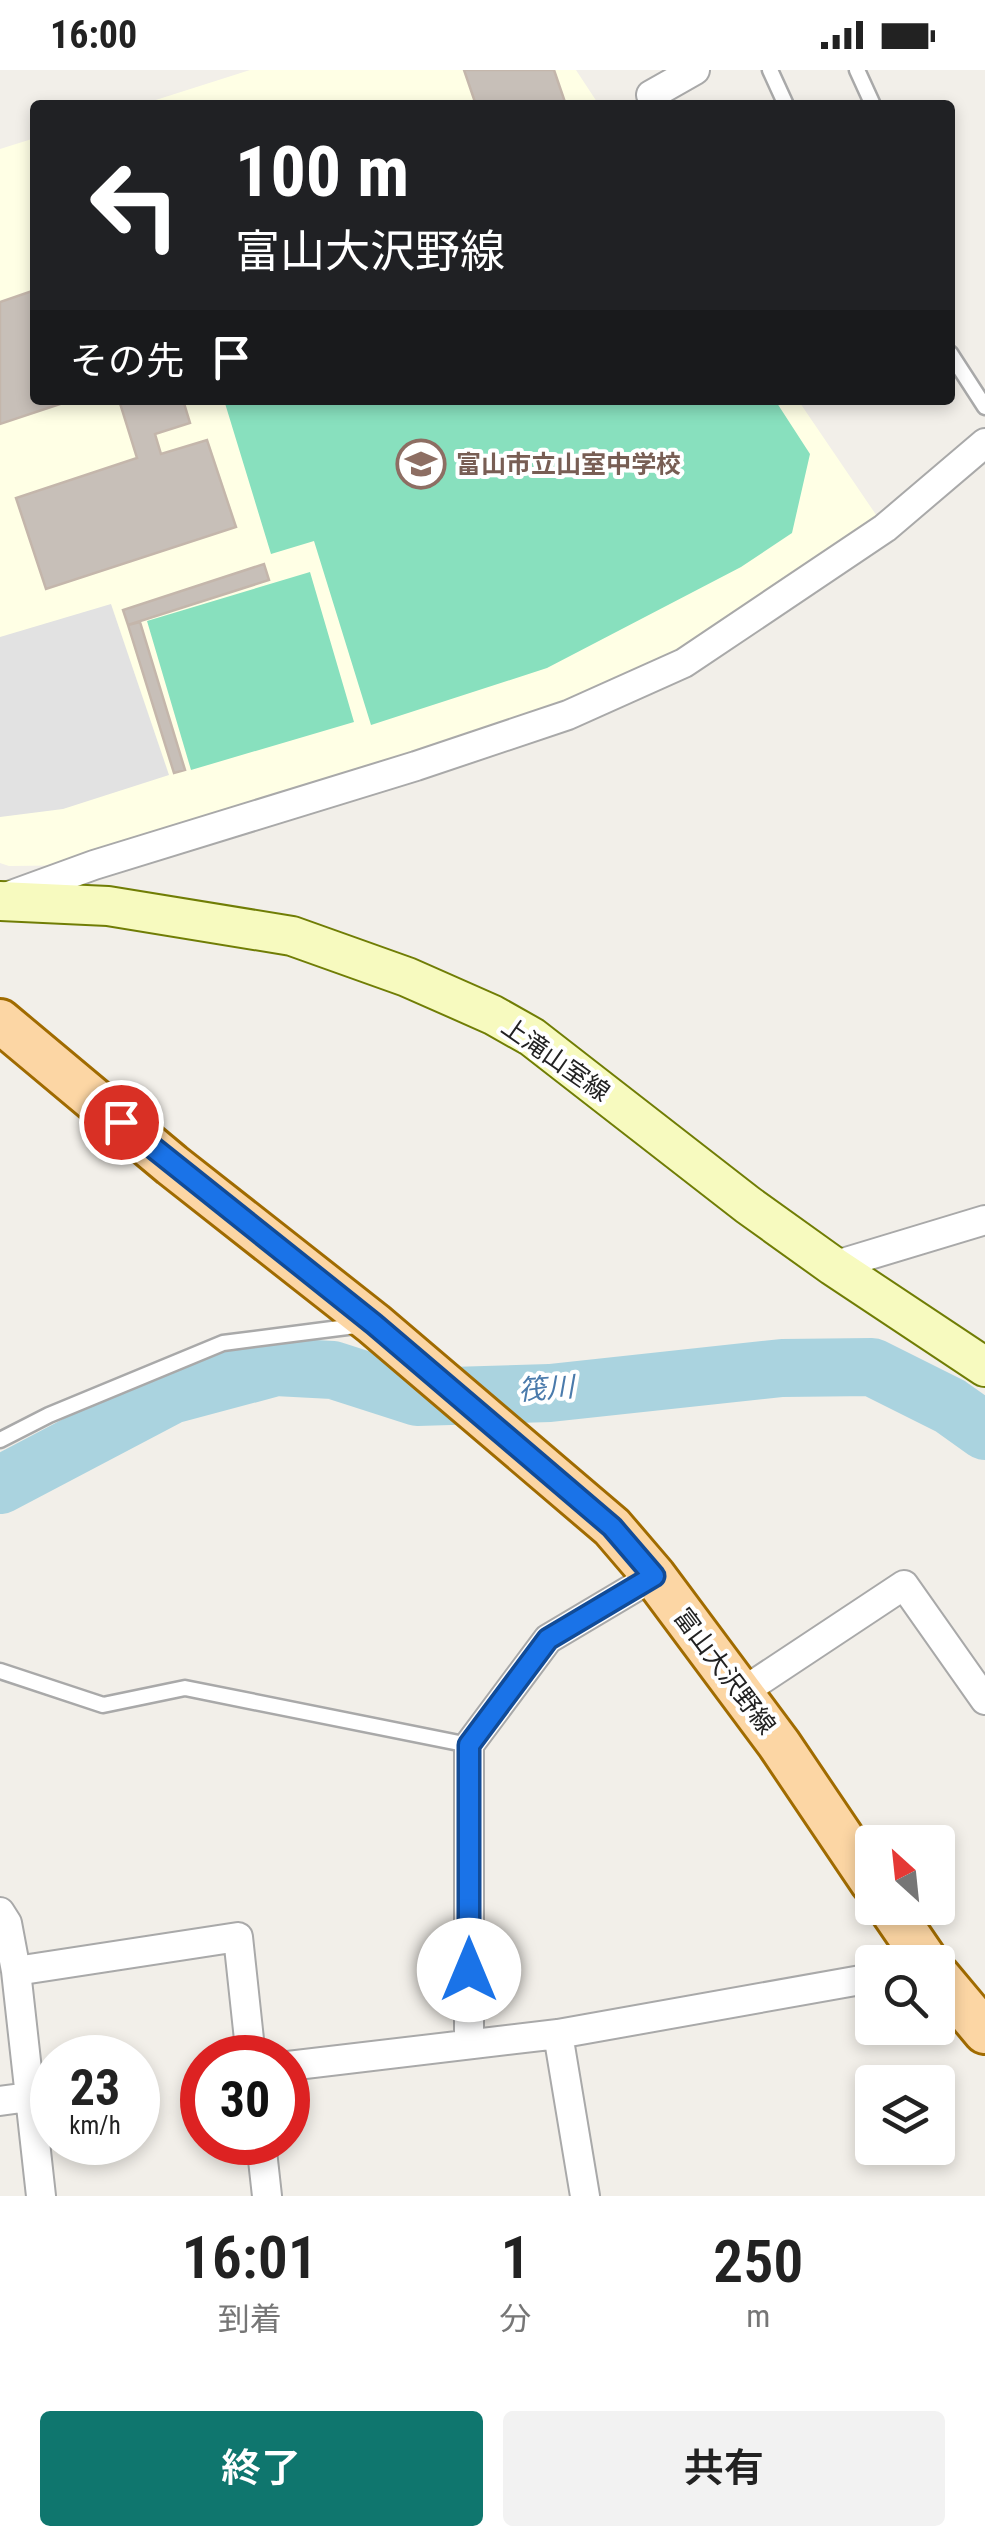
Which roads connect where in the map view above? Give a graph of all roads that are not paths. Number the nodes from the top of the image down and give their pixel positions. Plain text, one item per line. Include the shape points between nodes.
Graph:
1 (695, 70) edge
2 (770, 70) edge
3 (857, 70) edge
4 (652, 95) dead end
5 (784, 100) edge
6 (871, 100) edge
7 (955, 361) edge
8 (985, 407) edge
9 (985, 443) edge
10 (0, 900) edge
11 (6, 1036) edge
12 (985, 1220) edge
13 (833, 1266) junction
14 (374, 1324) junction
15 (985, 1367) edge
16 (0, 1440) edge
17 (654, 1576) junction
18 (0, 1671) edge
19 (741, 1693) junction
20 (985, 1700) edge
21 (469, 1745) junction
22 (855, 1857) edge
23 (0, 1912) edge
24 (16, 1970) junction
25 (855, 1981) edge
26 (955, 1996) edge
27 (985, 2032) edge
28 (558, 2034) junction
29 (249, 2035) edge
30 (469, 2044) junction
31 (310, 2063) edge
32 (29, 2096) junction
33 (0, 2101) edge
34 (263, 2165) edge
35 (42, 2196) edge
36 (266, 2196) edge
37 (584, 2196) edge

1 - 4 street
2 - 5 lane
3 - 6 lane
7 - 8 lane
9 - 10 street via 885,528 684,664 568,715
10 - 13 main road, 上滝山室線 via 108,906 292,936 407,976 532,1037
11 - 14 main road, 富山大沢野線
12 - 13 street
13 - 15 main road, 上滝山室線
14 - 16 lane via 222,1343
14 - 17 main road, 富山大沢野線 via 612,1527
17 - 19 main road, 富山大沢野線
17 - 21 street via 548,1639
18 - 21 lane via 103,1705 185,1688
19 - 20 street via 904,1585
19 - 22 main road, 富山大沢野線
21 - 30 street
23 - 24 street
24 - 29 street via 238,1937
24 - 32 street
25 - 28 street
26 - 27 main road
28 - 30 street
28 - 37 street
30 - 31 street
32 - 33 street
32 - 35 street
34 - 36 street

